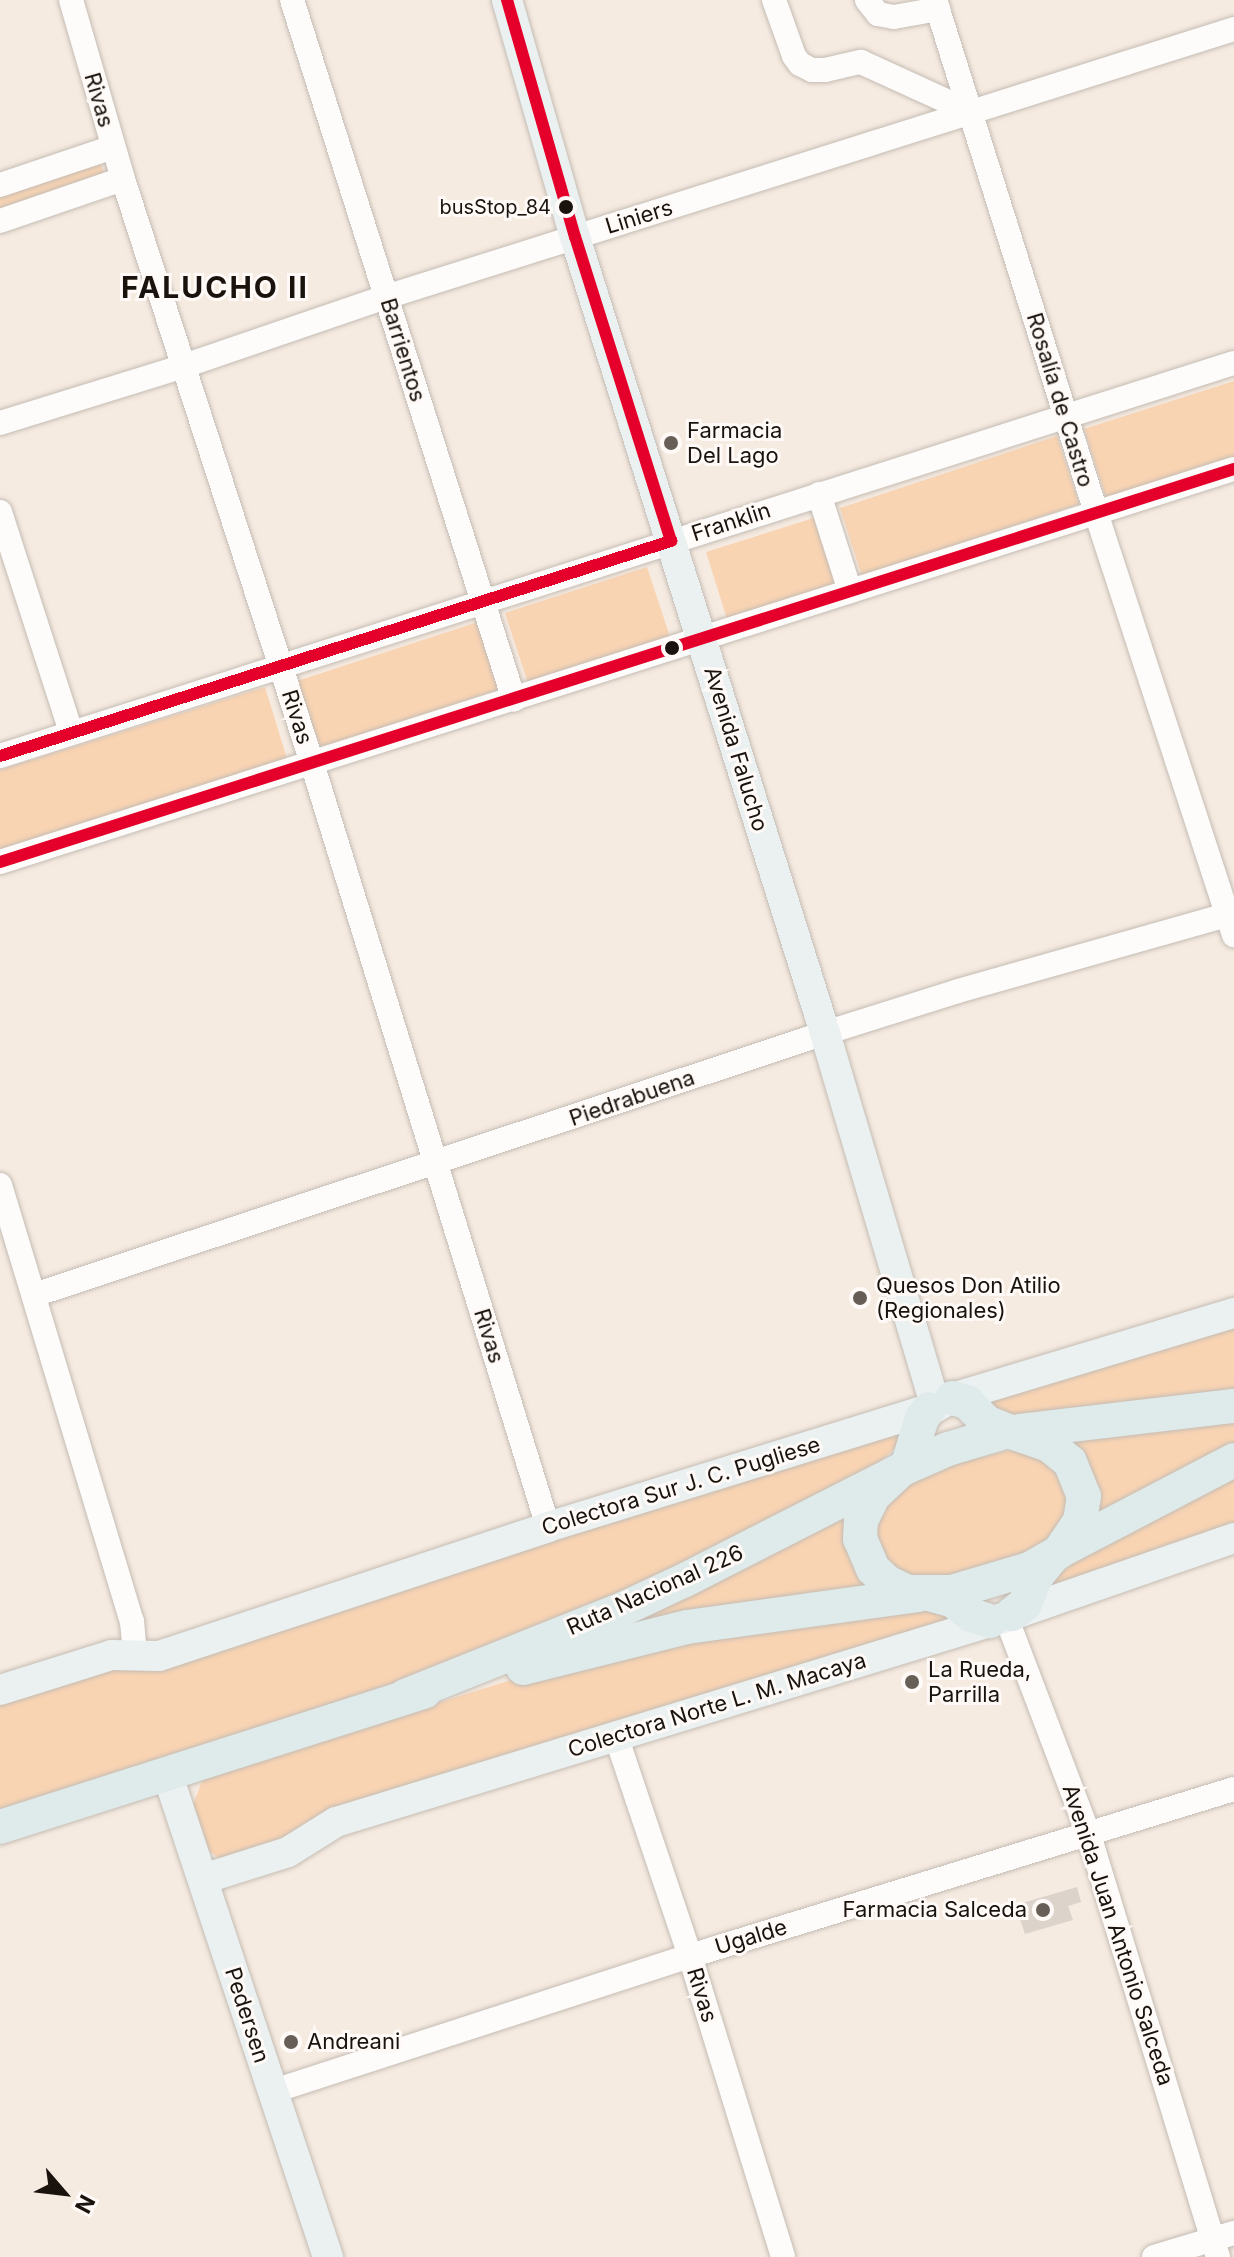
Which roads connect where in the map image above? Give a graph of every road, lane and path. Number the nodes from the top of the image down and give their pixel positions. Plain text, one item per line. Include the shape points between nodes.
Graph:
1 (71, 0) edge
2 (292, 0) edge
3 (507, 0) edge
4 (774, 0) edge
5 (867, 0) edge
6 (937, 4) edge
7 (1234, 29) edge
8 (970, 112) junction
9 (113, 147) junction
10 (123, 179) junction
11 (0, 185) edge
12 (0, 221) edge
13 (575, 237) junction
14 (386, 297) junction
15 (1234, 363) edge
16 (184, 366) junction
17 (1065, 415) junction
18 (0, 423) edge
19 (1234, 469) edge
20 (819, 494) junction
21 (0, 512) edge
22 (1096, 513) junction
23 (671, 541) junction
24 (850, 591) junction
25 (481, 601) junction
26 (701, 638) junction
27 (280, 666) junction
28 (514, 700) junction
29 (71, 732) junction
30 (0, 756) edge
31 (312, 763) junction
32 (0, 862) edge
33 (1232, 921) edge
34 (825, 1033) junction
35 (436, 1164) junction
36 (0, 1185) edge
37 (34, 1295) junction
38 (1234, 1313) edge
39 (939, 1405) junction
40 (1234, 1406) edge
41 (1013, 1431) junction
42 (1234, 1460) edge
43 (904, 1469) junction
44 (548, 1527) junction
45 (1234, 1538) edge
46 (1057, 1553) junction
47 (926, 1594) junction
48 (1003, 1617) junction
49 (129, 1654) junction
50 (0, 1690) edge
51 (405, 1696) junction
52 (616, 1736) junction
53 (167, 1773) junction
54 (1234, 1789) edge
55 (0, 1827) edge
56 (1089, 1835) junction
57 (203, 1879) junction
58 (690, 1956) junction
59 (271, 2092) junction
60 (1221, 2243) edge
61 (328, 2257) edge
62 (783, 2257) edge
63 (1154, 2257) edge

1 - 9 street, Rivas
2 - 14 street, Barrientos
3 - 13 main road, Avenida Falucho
4 - 8 street via 800,64 825,70 861,62
5 - 6 street via 878,14 894,17
6 - 8 street, Rosalía de Castro
7 - 8 street, Liniers
8 - 13 street, Liniers
8 - 17 street, Rosalía de Castro
9 - 10 street, Rivas
9 - 11 street
10 - 12 street
10 - 16 street, Rivas
13 - 14 street, Liniers
13 - 23 main road, Avenida Falucho
14 - 16 street, Liniers
14 - 25 street, Barrientos
15 - 17 street, Franklin
16 - 18 street, Liniers
16 - 27 street, Rivas
17 - 20 street, Franklin
17 - 22 street, Rosalía de Castro
19 - 22 street
20 - 23 street, Franklin
20 - 24 street
21 - 29 street
22 - 24 street
22 - 33 street, Rosalía de Castro
23 - 25 street, Franklin
23 - 26 main road, Avenida Falucho
24 - 26 street
25 - 27 street, Franklin
25 - 28 street, Barrientos
26 - 28 street
26 - 34 main road, Avenida Falucho
27 - 29 street, Franklin
27 - 31 street, Rivas
28 - 31 street
29 - 30 street, Franklin
31 - 32 street
31 - 35 street, Rivas
33 - 34 street, Piedrabuena via 958,991
34 - 35 street, Piedrabuena
34 - 39 main road, Avenida Falucho
35 - 37 street, Piedrabuena
35 - 44 street, Rivas
36 - 37 street
37 - 49 street via 132,1621 134,1645
38 - 39 main road, Colectora Sur J. C. Pugliese
39 - 41 highway via 967,1402 986,1422
39 - 43 highway via 922,1418
39 - 44 main road, Colectora Sur J. C. Pugliese
40 - 41 highway, Ruta Nacional 226
41 - 43 highway, Ruta Nacional 226 via 948,1449
41 - 46 highway via 1061,1452 1082,1485 1080,1521
42 - 46 highway, Ruta Nacional 226
43 - 47 highway, Ruta Nacional 226 via 882,1486 866,1509 862,1550 887,1582
43 - 51 highway, Ruta Nacional 226 via 636,1603
44 - 49 main road, Colectora Sur J. C. Pugliese via 159,1656
45 - 48 main road, Colectora Norte L. M. Macaya
46 - 47 highway, Ruta Nacional 226 via 1007,1578
46 - 48 highway via 1035,1578 1025,1604
47 - 48 highway via 952,1600 971,1615
47 - 51 highway, Ruta Nacional 226 via 687,1627
48 - 52 main road, Colectora Norte L. M. Macaya
48 - 56 street, Avenida Juan Antonio Salceda
49 - 50 main road, Colectora Sur J. C. Pugliese
51 - 53 highway, Ruta Nacional 226
52 - 57 main road, Colectora Norte L. M. Macaya via 336,1822 288,1852
52 - 58 street, Rivas
53 - 55 highway, Ruta Nacional 226
53 - 57 main road, Pedersen
54 - 56 street, Ugalde
56 - 58 street, Ugalde
56 - 60 street, Avenida Juan Antonio Salceda
57 - 59 main road, Pedersen
58 - 59 street, Ugalde
58 - 62 street, Rivas
59 - 61 main road, Pedersen
60 - 63 street

